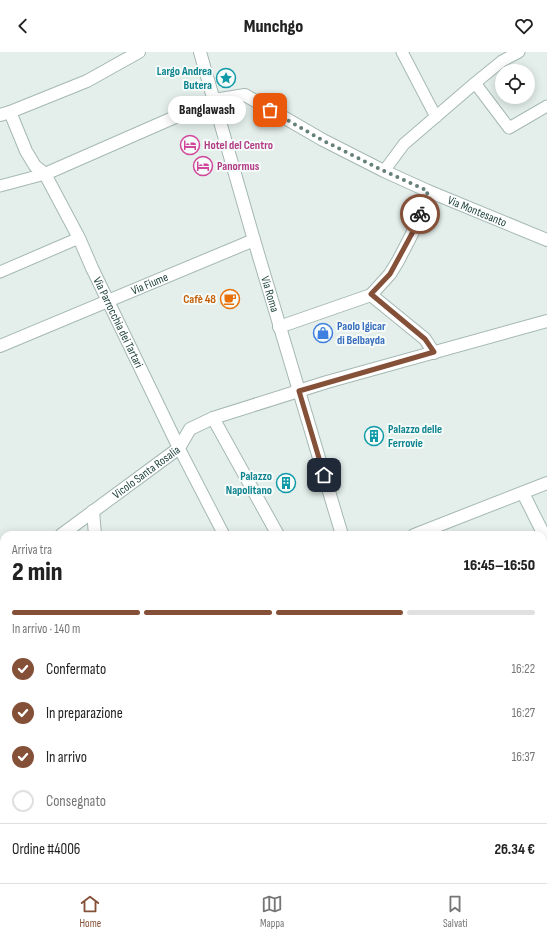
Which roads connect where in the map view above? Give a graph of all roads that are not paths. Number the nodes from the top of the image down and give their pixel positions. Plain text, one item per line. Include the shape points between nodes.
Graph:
1 (139, 52) edge
2 (200, 52) edge
3 (402, 52) edge
4 (519, 52) edge
5 (474, 83) junction
6 (214, 100) junction
7 (547, 106) edge
8 (5, 113) edge
9 (436, 117) junction
10 (384, 171) junction
11 (45, 174) junction
12 (0, 186) edge
13 (428, 191) junction
14 (79, 238) junction
15 (254, 240) junction
16 (547, 240) edge
17 (0, 272) edge
18 (371, 294) junction
19 (108, 300) junction
20 (547, 321) edge
21 (279, 326) junction
22 (0, 346) edge
23 (434, 352) junction
24 (299, 391) junction
25 (212, 418) junction
26 (178, 448) junction
27 (547, 483) edge
28 (523, 493) junction
29 (93, 511) junction
30 (66, 531) edge
31 (95, 531) edge
32 (222, 531) edge
33 (276, 531) edge
34 (341, 531) edge
35 (424, 531) edge
36 (542, 531) edge

1 - 8 street via 87,81
2 - 6 street, Via Roma
3 - 9 lane
4 - 5 lane via 502,61
5 - 7 lane via 509,128
5 - 9 lane
6 - 10 street, Via Montesanto via 244,95 322,140
6 - 11 street, Via Montesanto
6 - 15 street, Via Roma
8 - 11 street, Via Parrocchia dei Tartari via 35,166
9 - 10 lane via 404,144
10 - 13 street, Via Montesanto
11 - 12 lane
11 - 14 street, Via Parrocchia dei Tartari
13 - 16 street, Via Montesanto
13 - 18 street via 415,228 398,261 390,274
14 - 17 lane
14 - 19 street, Via Parrocchia dei Tartari
15 - 19 street, Via Fiume
15 - 21 street, Via Roma
18 - 21 street
18 - 23 street via 425,339
19 - 22 street, Via Fiume
19 - 26 street, Via Parrocchia dei Tartari
20 - 23 street, Vicolo Santa Rosalia
21 - 24 street, Via Roma
23 - 24 street, Vicolo Santa Rosalia
24 - 25 street, Vicolo Santa Rosalia
24 - 34 street, Via Roma
25 - 26 street, Vicolo Santa Rosalia via 190,429
25 - 33 street
26 - 29 street, Vicolo Santa Rosalia
26 - 32 lane, Via Parrocchia dei Tartari
27 - 28 street
28 - 35 street
28 - 36 street
29 - 30 street, Vicolo Santa Rosalia
29 - 31 street

